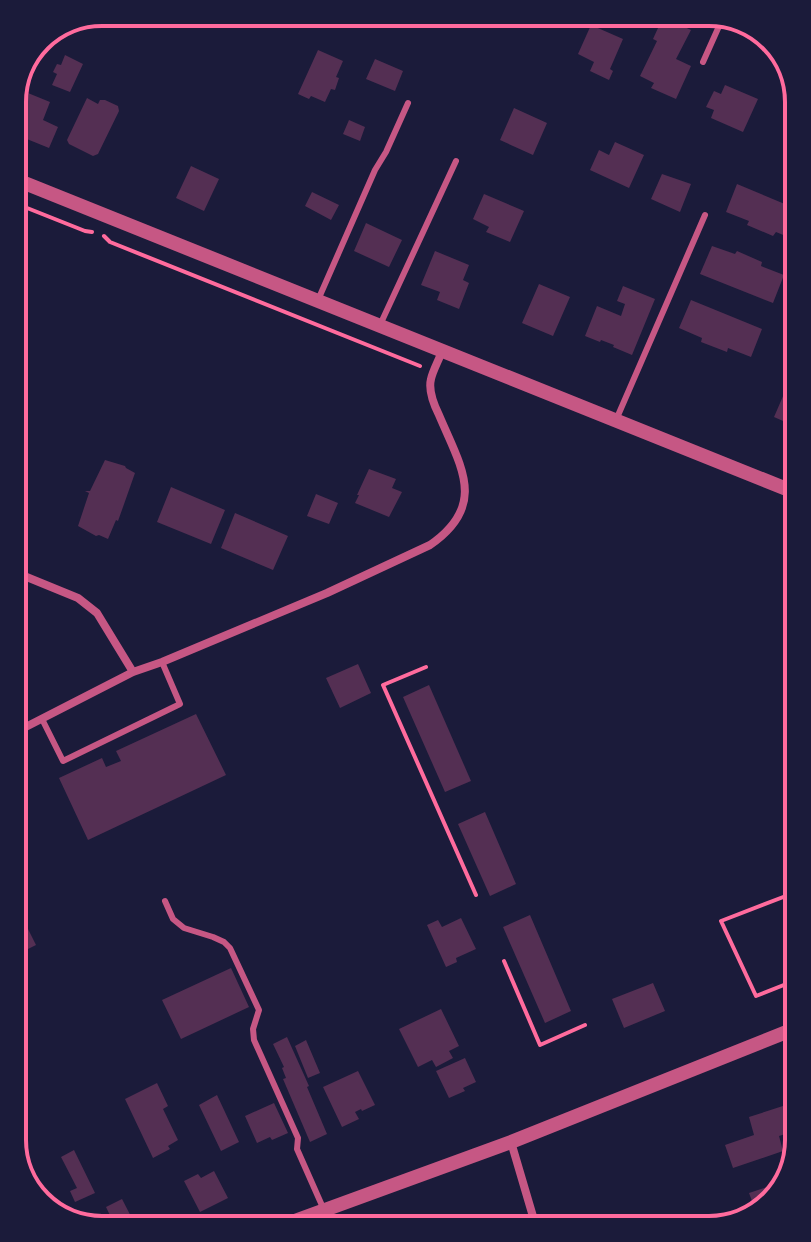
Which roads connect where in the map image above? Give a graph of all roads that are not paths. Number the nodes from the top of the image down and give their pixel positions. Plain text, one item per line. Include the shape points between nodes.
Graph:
1 (719, 26) edge
2 (703, 62) dead end
3 (408, 103) dead end
4 (456, 161) dead end
5 (26, 184) edge
6 (705, 215) dead end
7 (318, 301) junction
8 (379, 326) junction
9 (442, 351) junction
10 (616, 420) junction
11 (785, 488) edge
12 (26, 577) edge
13 (162, 662) junction
14 (133, 672) junction
15 (42, 719) junction
16 (26, 727) edge
17 (165, 901) dead end
18 (785, 1033) edge
19 (511, 1142) junction
20 (324, 1210) junction
21 (308, 1216) edge
22 (533, 1216) edge

1 - 2 lane
3 - 7 lane
4 - 8 lane
5 - 7 street
6 - 10 lane
7 - 8 street
8 - 9 street
9 - 10 street
9 - 13 street via 430,381 462,468 466,497 443,536 327,593
10 - 11 street
12 - 14 street via 78,598 97,613
13 - 14 street
13 - 15 lane via 180,704 63,761
14 - 15 street
15 - 16 street
17 - 20 lane via 184,928 224,942 235,958 259,1010 254,1040
18 - 19 street
19 - 20 street
19 - 22 street
20 - 21 street

